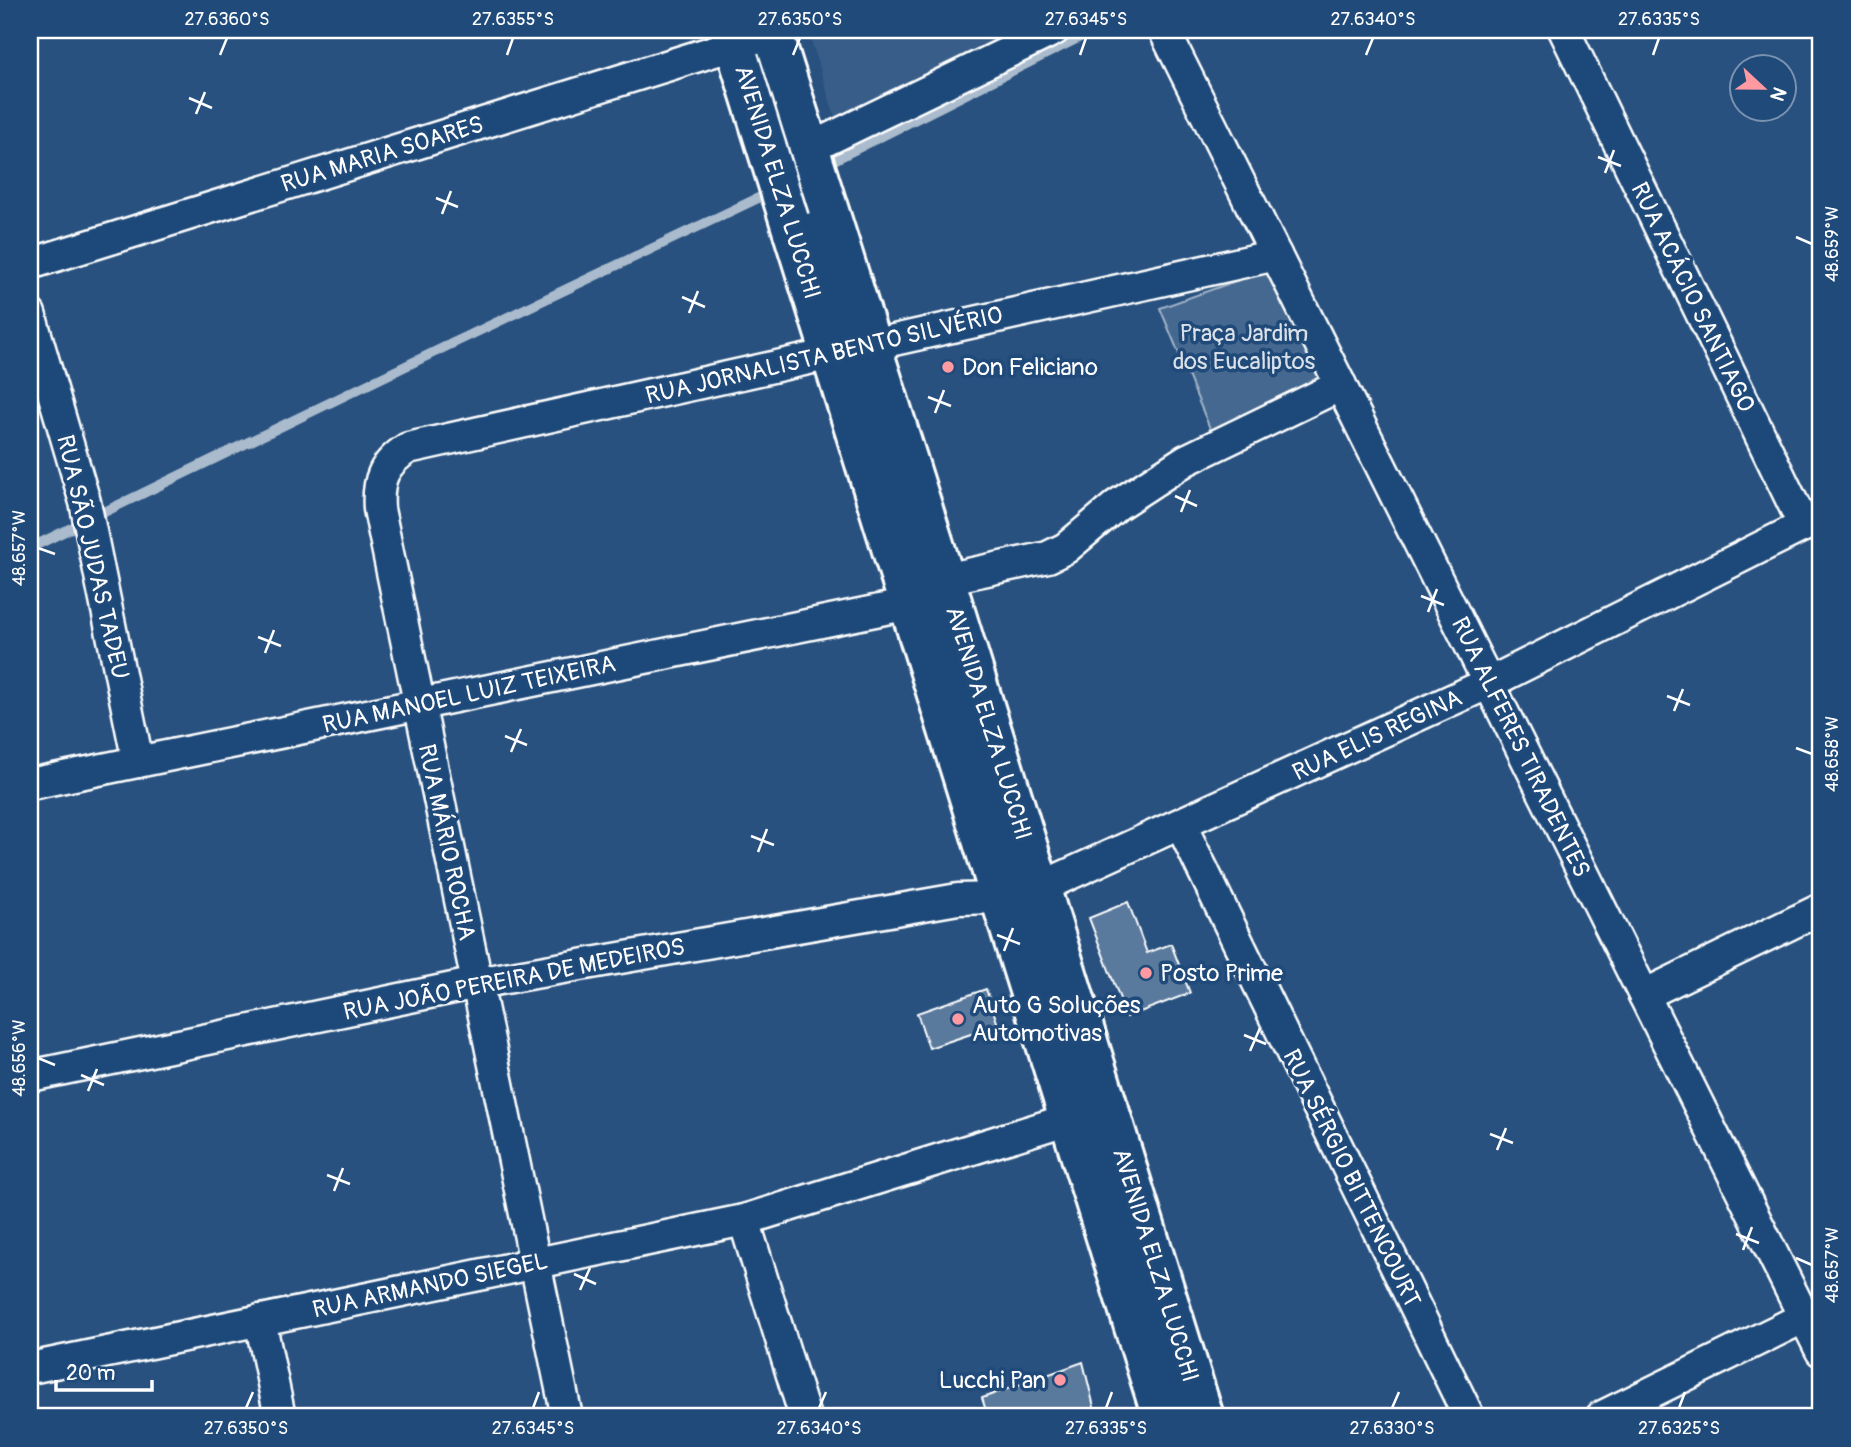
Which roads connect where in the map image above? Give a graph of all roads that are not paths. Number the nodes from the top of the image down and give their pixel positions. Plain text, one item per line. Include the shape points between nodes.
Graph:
1 (1054, 30) edge
2 (1164, 30) edge
3 (1564, 30) edge
4 (751, 35) edge
5 (796, 157) junction
6 (1276, 255) junction
7 (30, 264) edge
8 (30, 314) edge
9 (851, 349) junction
10 (1340, 385) junction
11 (383, 473) joint
12 (1812, 522) edge
13 (945, 579) junction
14 (909, 604) junction
15 (1489, 683) junction
16 (419, 705) junction
17 (138, 762) junction
18 (30, 784) edge
19 (1181, 825) junction
20 (1020, 893) junction
21 (1821, 909) edge
22 (477, 983) junction
23 (1644, 995) junction
24 (30, 1076) edge
25 (1069, 1119) junction
26 (744, 1220) junction
27 (535, 1263) junction
28 (1813, 1313) edge
29 (260, 1320) junction
30 (1821, 1351) edge
31 (30, 1368) edge
32 (280, 1417) edge
33 (567, 1417) edge
34 (806, 1417) edge
35 (1162, 1417) edge
36 (1183, 1417) edge
37 (1204, 1417) edge
38 (1469, 1417) edge
39 (1601, 1417) edge

1 - 5 street
2 - 6 street, RUA ALFERES TIRADENTES
3 - 12 street, RUA ACÁCIO SANTIAGO
4 - 5 main road, AVENIDA ELZA LUCCHI
4 - 7 street, RUA MARIA SOARES
5 - 9 main road, AVENIDA ELZA LUCCHI via 805,204
6 - 9 street, RUA JORNALISTA BENTO SILVÉRIO
6 - 10 street, RUA ALFERES TIRADENTES
8 - 17 street, RUA SÃO JUDAS TADEU via 85,502
9 - 11 street, RUA JORNALISTA BENTO SILVÉRIO via 408,448 392,458
9 - 13 main road, AVENIDA ELZA LUCCHI
9 - 14 main road, AVENIDA ELZA LUCCHI
9 - 20 street
10 - 13 street via 1186,460 1048,557
10 - 15 street, RUA ALFERES TIRADENTES
11 - 16 street, RUA MÁRIO ROCHA via 379,509
12 - 15 street, RUA ELIS REGINA
13 - 20 main road, AVENIDA ELZA LUCCHI
14 - 16 street, RUA MANOEL LUIZ TEIXEIRA
14 - 20 main road, AVENIDA ELZA LUCCHI
15 - 19 street, RUA ELIS REGINA
15 - 23 street, RUA ALFERES TIRADENTES
16 - 17 street, RUA MANOEL LUIZ TEIXEIRA
16 - 22 street, RUA MÁRIO ROCHA
17 - 18 street, RUA MANOEL LUIZ TEIXEIRA
19 - 20 street, RUA ELIS REGINA
19 - 38 street, RUA SÉRGIO BITTENCOURT
20 - 22 street, RUA JOÃO PEREIRA DE MEDEIROS via 958,899
20 - 25 main road, AVENIDA ELZA LUCCHI
20 - 36 street
20 - 37 main road, AVENIDA ELZA LUCCHI
21 - 23 street
22 - 24 street, RUA JOÃO PEREIRA DE MEDEIROS
22 - 27 street, RUA MÁRIO ROCHA
23 - 28 street, RUA ALFERES TIRADENTES
25 - 26 street, RUA ARMANDO SIEGEL
25 - 35 main road, AVENIDA ELZA LUCCHI
26 - 27 street, RUA ARMANDO SIEGEL
26 - 34 street
27 - 29 street, RUA ARMANDO SIEGEL
27 - 33 street, RUA MÁRIO ROCHA
28 - 30 street, RUA ALFERES TIRADENTES
28 - 39 street
29 - 31 street, RUA ARMANDO SIEGEL
29 - 32 street

